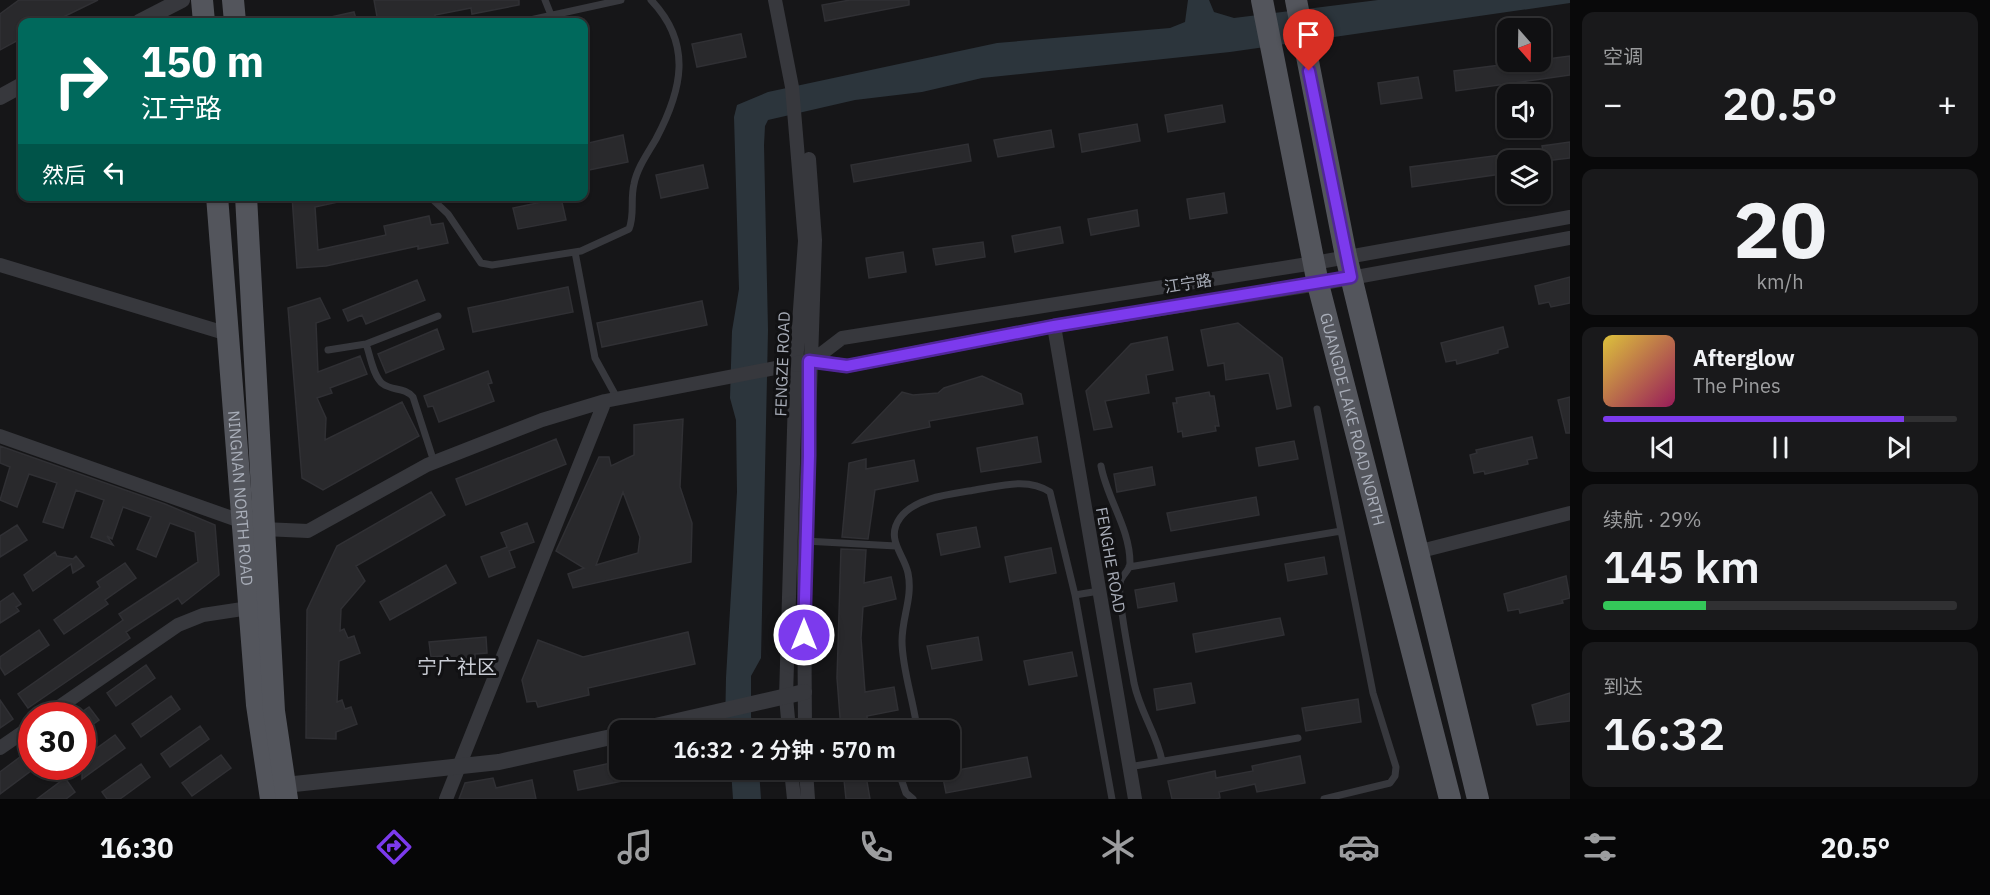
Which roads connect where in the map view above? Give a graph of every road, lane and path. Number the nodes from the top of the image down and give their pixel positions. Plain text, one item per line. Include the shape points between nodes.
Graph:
1 (182, 0) edge
2 (202, 0) edge
3 (233, 0) edge
4 (545, 0) edge
5 (621, 0) edge
6 (651, 0) edge
7 (775, 0) edge
8 (784, 0) edge
9 (1296, 0) edge
10 (1262, 4) edge
11 (551, 15) junction
12 (148, 18) edge
13 (204, 18) edge
14 (235, 18) edge
15 (538, 18) edge
16 (796, 86) junction
17 (18, 87) edge
18 (0, 97) edge
19 (218, 201) edge
20 (246, 201) edge
21 (434, 201) edge
22 (1570, 217) edge
23 (1570, 238) edge
24 (575, 252) junction
25 (0, 265) edge
26 (1348, 267) junction
27 (1316, 273) junction
28 (438, 316) dead end
29 (1054, 326) junction
30 (228, 334) junction
31 (366, 344) junction
32 (328, 350) dead end
33 (806, 362) junction
34 (611, 400) junction
35 (1317, 409) dead end
36 (0, 436) edge
37 (434, 462) junction
38 (1101, 466) dead end
39 (1570, 513) edge
40 (253, 526) junction
41 (1341, 531) junction
42 (805, 541) junction
43 (896, 546) junction
44 (1417, 552) junction
45 (1129, 567) junction
46 (1099, 591) junction
47 (1075, 595) junction
48 (249, 609) junction
49 (804, 692) junction
50 (786, 697) junction
51 (66, 702) edge
52 (683, 720) edge
53 (788, 720) edge
54 (805, 720) edge
55 (916, 720) edge
56 (18, 736) edge
57 (609, 737) edge
58 (1298, 738) dead end
59 (0, 748) edge
60 (1162, 761) junction
61 (459, 767) junction
62 (1130, 767) junction
63 (792, 780) edge
64 (807, 780) edge
65 (901, 780) edge
66 (281, 794) edge
67 (446, 799) edge
68 (794, 799) edge
69 (808, 799) edge
70 (913, 799) edge
71 (1112, 799) edge
72 (1135, 799) edge
73 (1324, 799) edge
74 (1450, 799) edge
75 (1478, 799) edge

1 - 12 street
2 - 13 main road
3 - 14 main road
4 - 11 lane
5 - 11 lane
6 - 24 lane via 674,32 680,61 680,81 671,111 634,185 634,217 628,230
7 - 16 street, FENGZE ROAD
8 - 16 street, FENGZE ROAD
9 - 26 main road, GUANGDE LAKE ROAD NORTH
10 - 27 main road, GUANGDE LAKE ROAD NORTH
11 - 15 lane
16 - 33 street, FENGZE ROAD via 805,241
16 - 33 street, FENGZE ROAD via 807,142 815,240
17 - 18 street
19 - 30 main road, NINGNAN NORTH ROAD
20 - 40 main road, NINGNAN NORTH ROAD
21 - 24 lane via 448,214 481,263 492,265
22 - 26 street, 江宁路
23 - 26 street, 江宁路
24 - 34 lane via 595,358
25 - 30 street
26 - 27 street, 江宁路
26 - 27 street, 江宁路
26 - 44 main road, GUANGDE LAKE ROAD NORTH
27 - 29 street, 江宁路
27 - 33 street, 江宁路 via 842,338
27 - 74 main road, GUANGDE LAKE ROAD NORTH
28 - 31 lane
29 - 33 street, 江宁路 via 847,366
29 - 46 street, FENGHE ROAD
30 - 40 main road, NINGNAN NORTH ROAD
31 - 32 lane
31 - 37 lane via 383,385 406,390 413,397
33 - 34 street
33 - 42 street, FENGZE ROAD via 809,456
33 - 50 street, FENGZE ROAD
34 - 37 street via 542,420
34 - 61 street
35 - 41 lane
36 - 40 street
37 - 40 street via 308,531
38 - 45 lane via 1105,487 1119,513
39 - 44 street
40 - 48 main road, NINGNAN NORTH ROAD
40 - 66 main road, NINGNAN NORTH ROAD
41 - 45 lane
41 - 73 lane via 1373,693 1396,767 1390,783
42 - 43 lane
42 - 49 street, FENGZE ROAD
43 - 47 lane via 894,534 900,518 919,504 942,495 987,488 1022,483 1041,486 1050,492
43 - 55 lane via 908,571 910,598 902,641
44 - 75 main road, GUANGDE LAKE ROAD NORTH
45 - 60 lane via 1119,584 1135,685
46 - 47 lane
46 - 62 street, FENGHE ROAD
47 - 71 lane
48 - 51 street via 203,615 178,625
48 - 66 main road, NINGNAN NORTH ROAD via 257,705
49 - 50 street
49 - 54 street, FENGZE ROAD
50 - 52 street
50 - 53 street, FENGZE ROAD
56 - 59 street
57 - 61 street
58 - 60 lane
60 - 62 lane
61 - 66 street
61 - 67 street
62 - 72 street, FENGHE ROAD
63 - 68 street
64 - 69 street
65 - 70 lane

